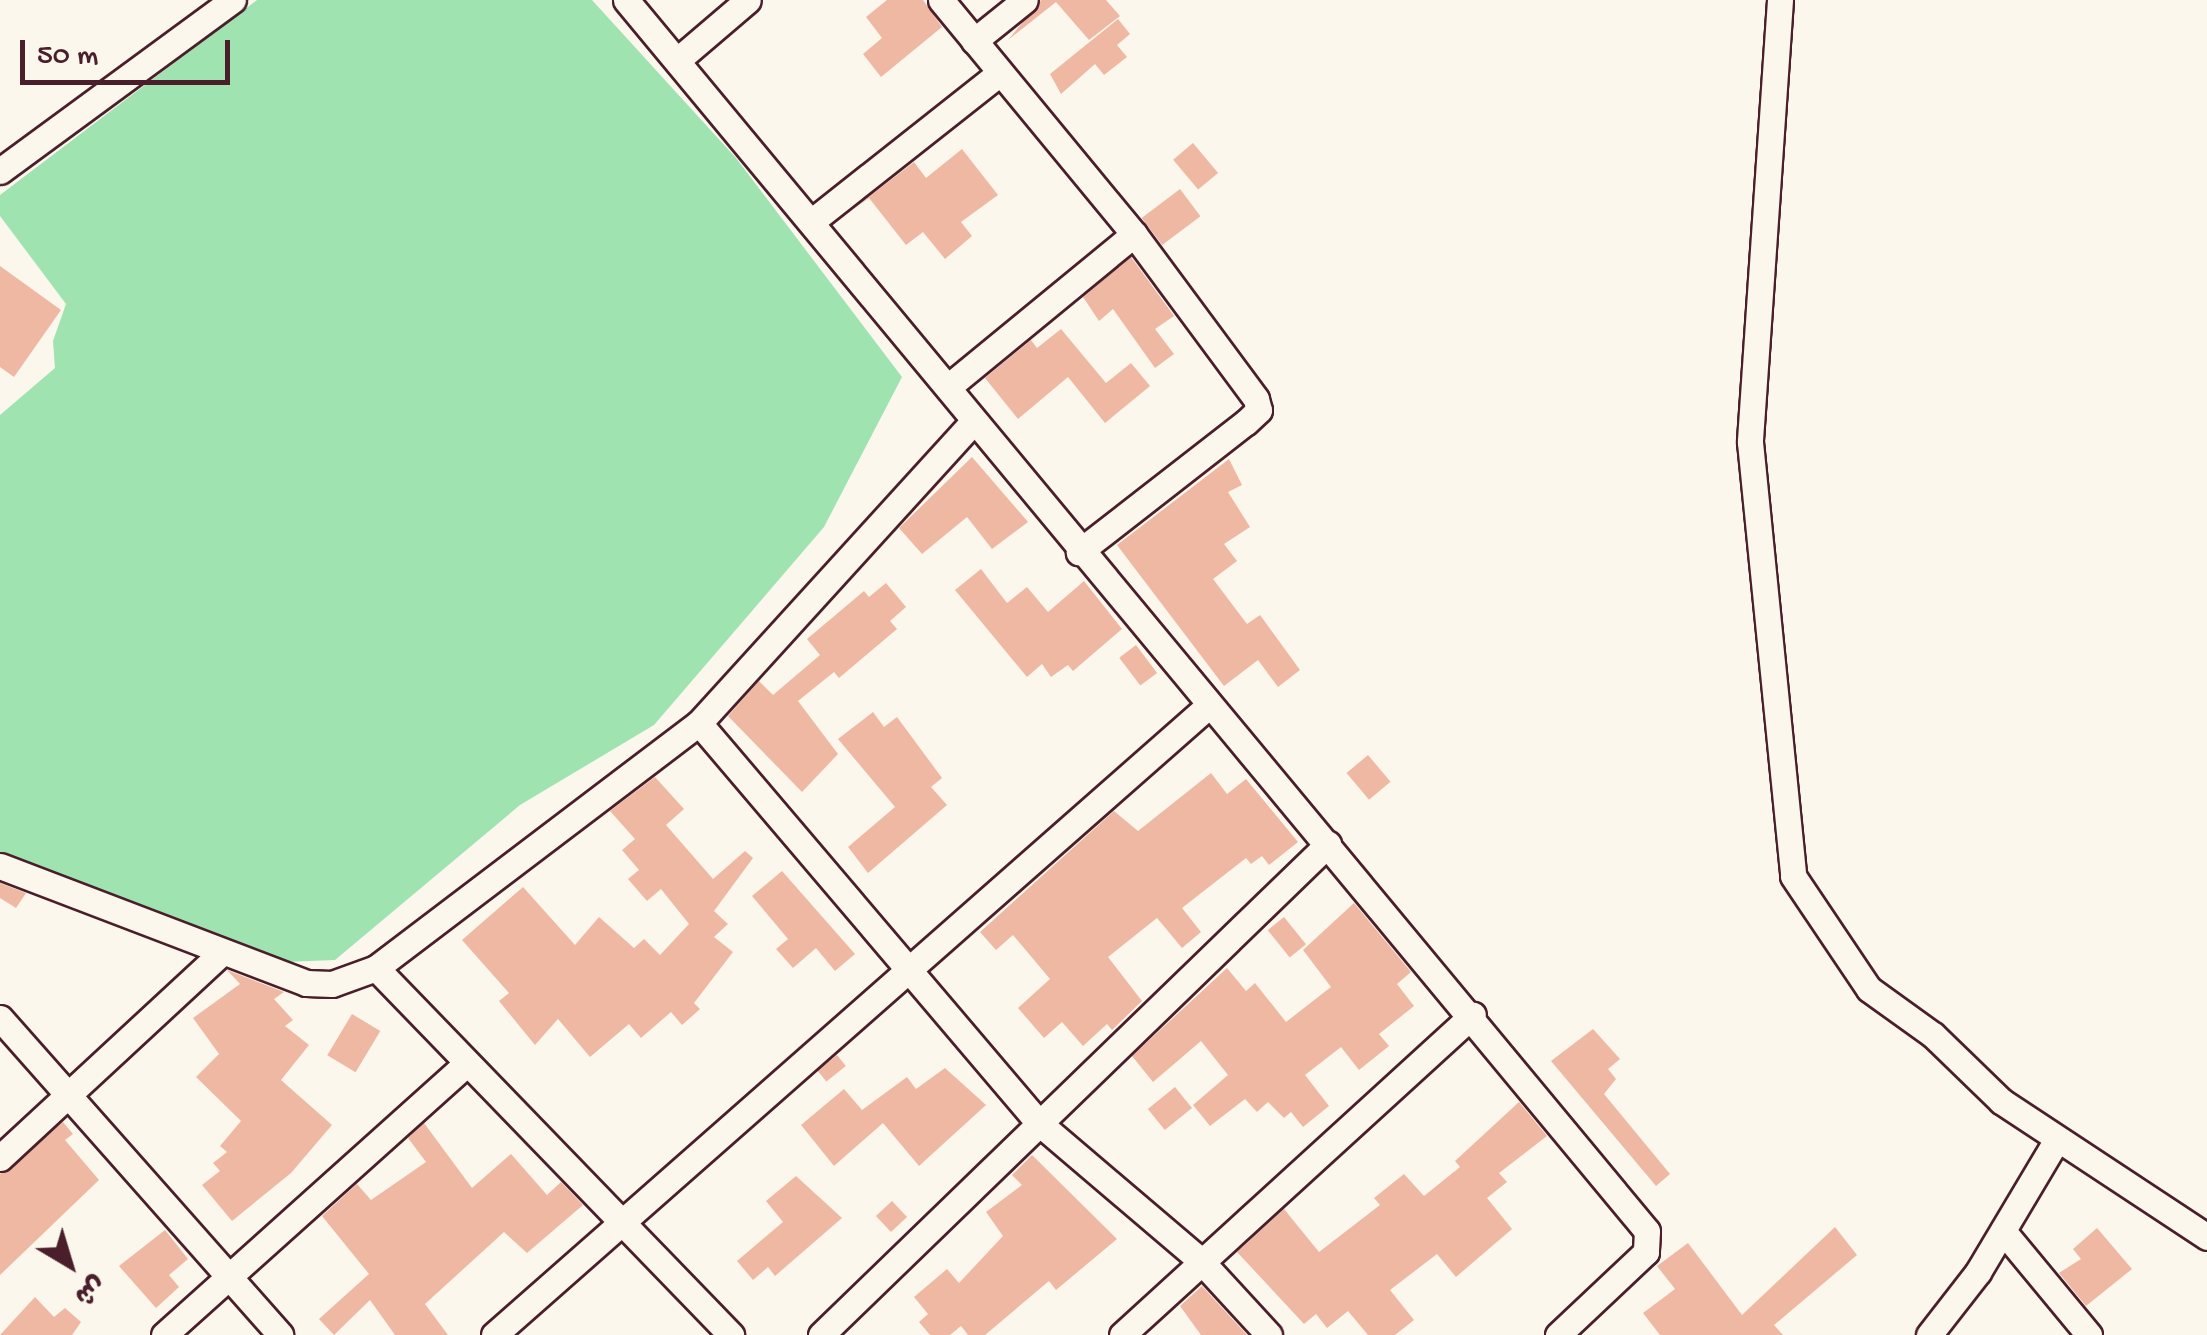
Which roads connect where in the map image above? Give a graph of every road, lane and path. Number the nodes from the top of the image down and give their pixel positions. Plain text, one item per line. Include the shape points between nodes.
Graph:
1 (233, 0) edge
2 (626, 0) edge
3 (748, 0) edge
4 (941, 0) edge
5 (1025, 0) edge
6 (1780, 0) edge
7 (974, 41) junction
8 (680, 58) junction
9 (1000, 73) junction
10 (0, 171) edge
11 (810, 222) junction
12 (1134, 234) junction
13 (948, 387) junction
14 (974, 422) junction
15 (1079, 552) junction
16 (1206, 707) junction
17 (699, 722) junction
18 (1328, 844) junction
19 (0, 866) edge
20 (220, 954) junction
21 (376, 968) junction
22 (913, 969) junction
23 (1473, 1015) junction
24 (0, 1018) edge
25 (466, 1064) junction
26 (69, 1091) junction
27 (1039, 1123) junction
28 (2056, 1141) junction
29 (0, 1158) edge
30 (622, 1218) junction
31 (2003, 1231) junction
32 (2207, 1237) edge
33 (1200, 1260) junction
34 (228, 1279) junction
35 (164, 1335) edge
36 (280, 1335) edge
37 (494, 1335) edge
38 (730, 1335) edge
39 (821, 1335) edge
40 (1122, 1335) edge
41 (1269, 1335) edge
42 (1558, 1335) edge
43 (1929, 1335) edge
44 (2089, 1335) edge

1 - 10 street
2 - 8 street
3 - 8 street
4 - 7 street
5 - 7 street
6 - 28 street via 1750,442 1793,876 1869,989
7 - 9 street
8 - 11 street
9 - 11 street
9 - 12 street
11 - 13 street
12 - 13 street
12 - 15 street via 1258,410
13 - 14 street
14 - 15 street
14 - 17 street
15 - 16 street
16 - 18 street
16 - 22 street
17 - 21 street
17 - 22 street
18 - 23 street
18 - 27 street
19 - 20 street
20 - 21 street via 306,983 332,984
20 - 26 street
21 - 25 street
22 - 27 street
22 - 30 street
23 - 33 street
23 - 42 street via 1647,1231 1646,1252
24 - 26 street
25 - 30 street
25 - 34 street
26 - 29 street
26 - 34 street
27 - 33 street
27 - 39 street
28 - 31 street
28 - 32 street
30 - 37 street
30 - 38 street
31 - 43 street
31 - 44 street
33 - 40 street
33 - 41 street
34 - 35 street
34 - 36 street

